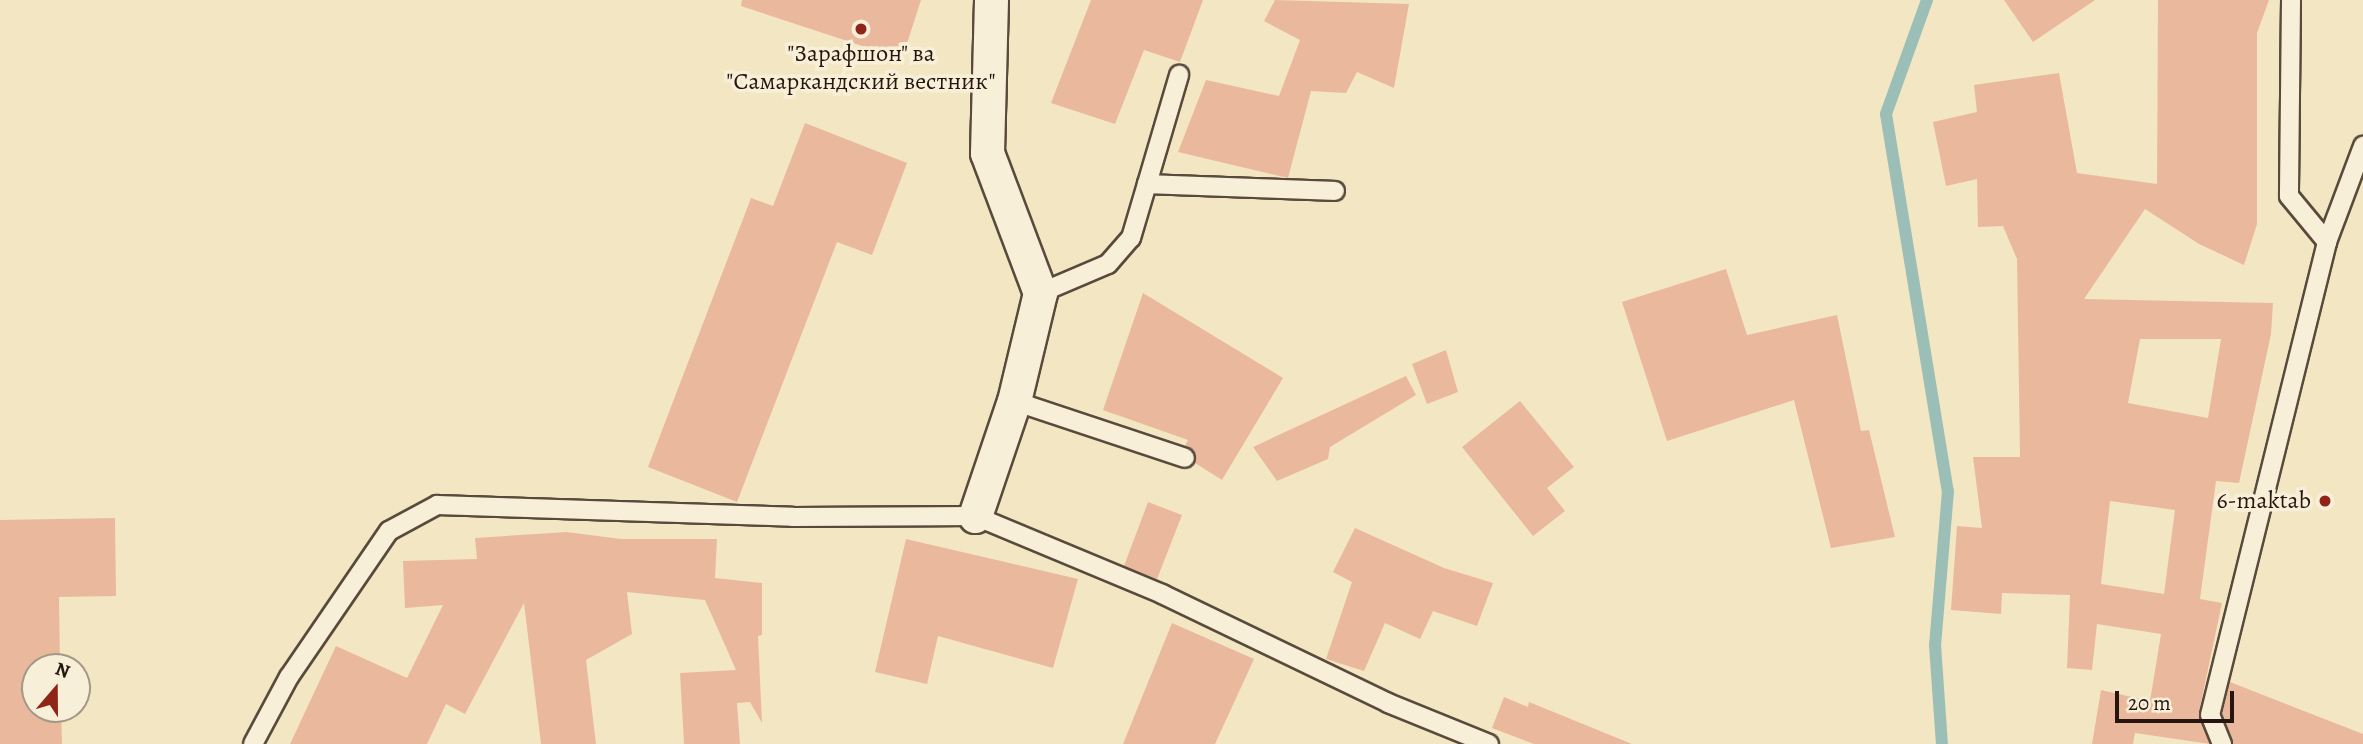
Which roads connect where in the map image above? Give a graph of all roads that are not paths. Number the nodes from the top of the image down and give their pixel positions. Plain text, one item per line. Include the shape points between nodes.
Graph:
1 (991, 0) edge
2 (2291, 0) edge
3 (1180, 75) dead end
4 (2363, 146) edge
5 (1147, 184) junction
6 (1335, 191) dead end
7 (2326, 242) junction
8 (1041, 293) junction
9 (1014, 401) junction
10 (1185, 458) dead end
11 (975, 516) junction
12 (253, 744) edge
13 (1489, 744) edge
14 (2222, 744) edge

1 - 8 street via 987,153
2 - 7 lane via 2289,196
3 - 5 lane
4 - 7 lane
5 - 6 lane
5 - 8 lane via 1131,239 1108,264
7 - 14 lane via 2210,715
8 - 9 street
9 - 10 lane
9 - 11 street
11 - 12 lane via 793,517 437,505 389,531 289,677
11 - 13 lane via 1162,594 1388,704

